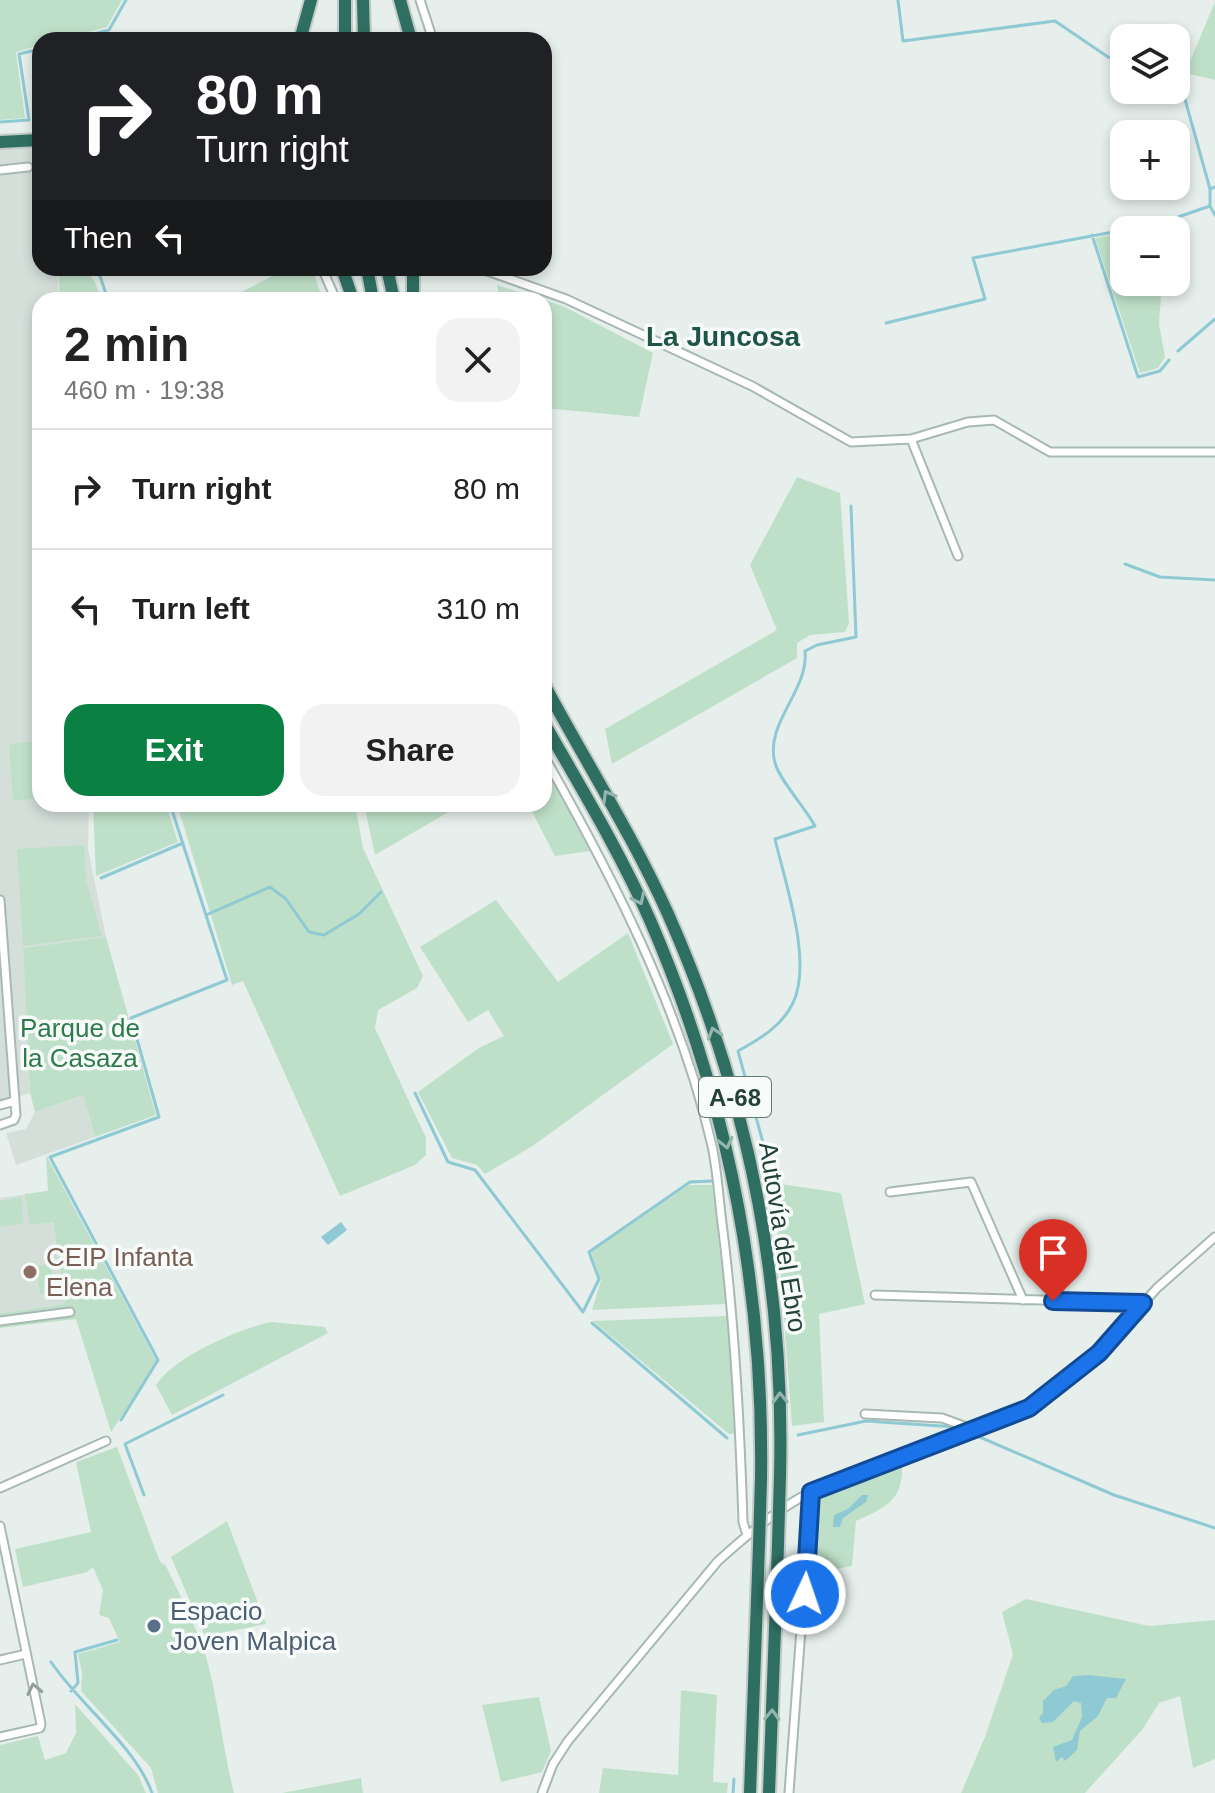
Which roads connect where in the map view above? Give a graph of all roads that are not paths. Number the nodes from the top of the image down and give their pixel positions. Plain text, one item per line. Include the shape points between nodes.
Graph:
1 (311, 0) edge
2 (345, 0) edge
3 (363, 0) edge
4 (400, 0) edge
5 (420, 0) edge
6 (302, 32) edge
7 (345, 32) edge
8 (364, 32) edge
9 (409, 32) edge
10 (430, 32) edge
11 (32, 140) edge
12 (0, 142) edge
13 (28, 167) dead end
14 (0, 170) edge
15 (501, 276) edge
16 (546, 292) edge
17 (552, 294) edge
18 (911, 439) junction
19 (1215, 452) edge
20 (958, 556) dead end
21 (552, 698) edge
22 (552, 737) edge
23 (552, 770) edge
24 (0, 900) edge
25 (3, 995) edge
26 (15, 1101) junction
27 (0, 1105) edge
28 (0, 1125) edge
29 (890, 1192) dead end
30 (1215, 1237) edge
31 (875, 1295) dead end
32 (1023, 1300) junction
33 (1143, 1303) junction
34 (70, 1312) dead end
35 (0, 1321) edge
36 (865, 1414) dead end
37 (972, 1429) junction
38 (106, 1441) dead end
39 (0, 1488) edge
40 (811, 1492) junction
41 (0, 1526) edge
42 (747, 1535) junction
43 (26, 1654) junction
44 (0, 1660) edge
45 (0, 1737) edge
46 (542, 1793) edge
47 (750, 1793) edge
48 (769, 1793) edge
49 (789, 1793) edge

1 - 6 highway
2 - 7 highway
3 - 8 highway
4 - 9 highway
5 - 10 street
11 - 12 highway
13 - 14 street
15 - 16 street
17 - 18 street via 752,386 851,442
18 - 19 street via 994,420 1050,452
18 - 20 street
48 -> 21 highway, Autovía del Ebro / A-68, bridge via 780,1476 772,1276 739,1110 700,991 626,828
22 -> 47 highway, Autovía del Ebro / A-68, bridge via 609,836 682,999 719,1114 751,1272 761,1479
23 - 42 street via 648,962 712,1147 732,1310
24 - 25 street
25 - 26 street
26 - 27 street
26 - 28 street via 14,1120
29 - 32 street via 971,1182
30 - 33 street
31 - 32 street
32 - 33 street
33 - 37 street via 1099,1353 1029,1408
34 - 35 street
36 - 37 street via 942,1418
37 - 40 street
38 - 39 street
40 - 42 street
40 - 49 street
41 - 43 street
42 - 46 street via 718,1561 568,1741
43 - 44 street
45 -> 43 street via 40,1728

